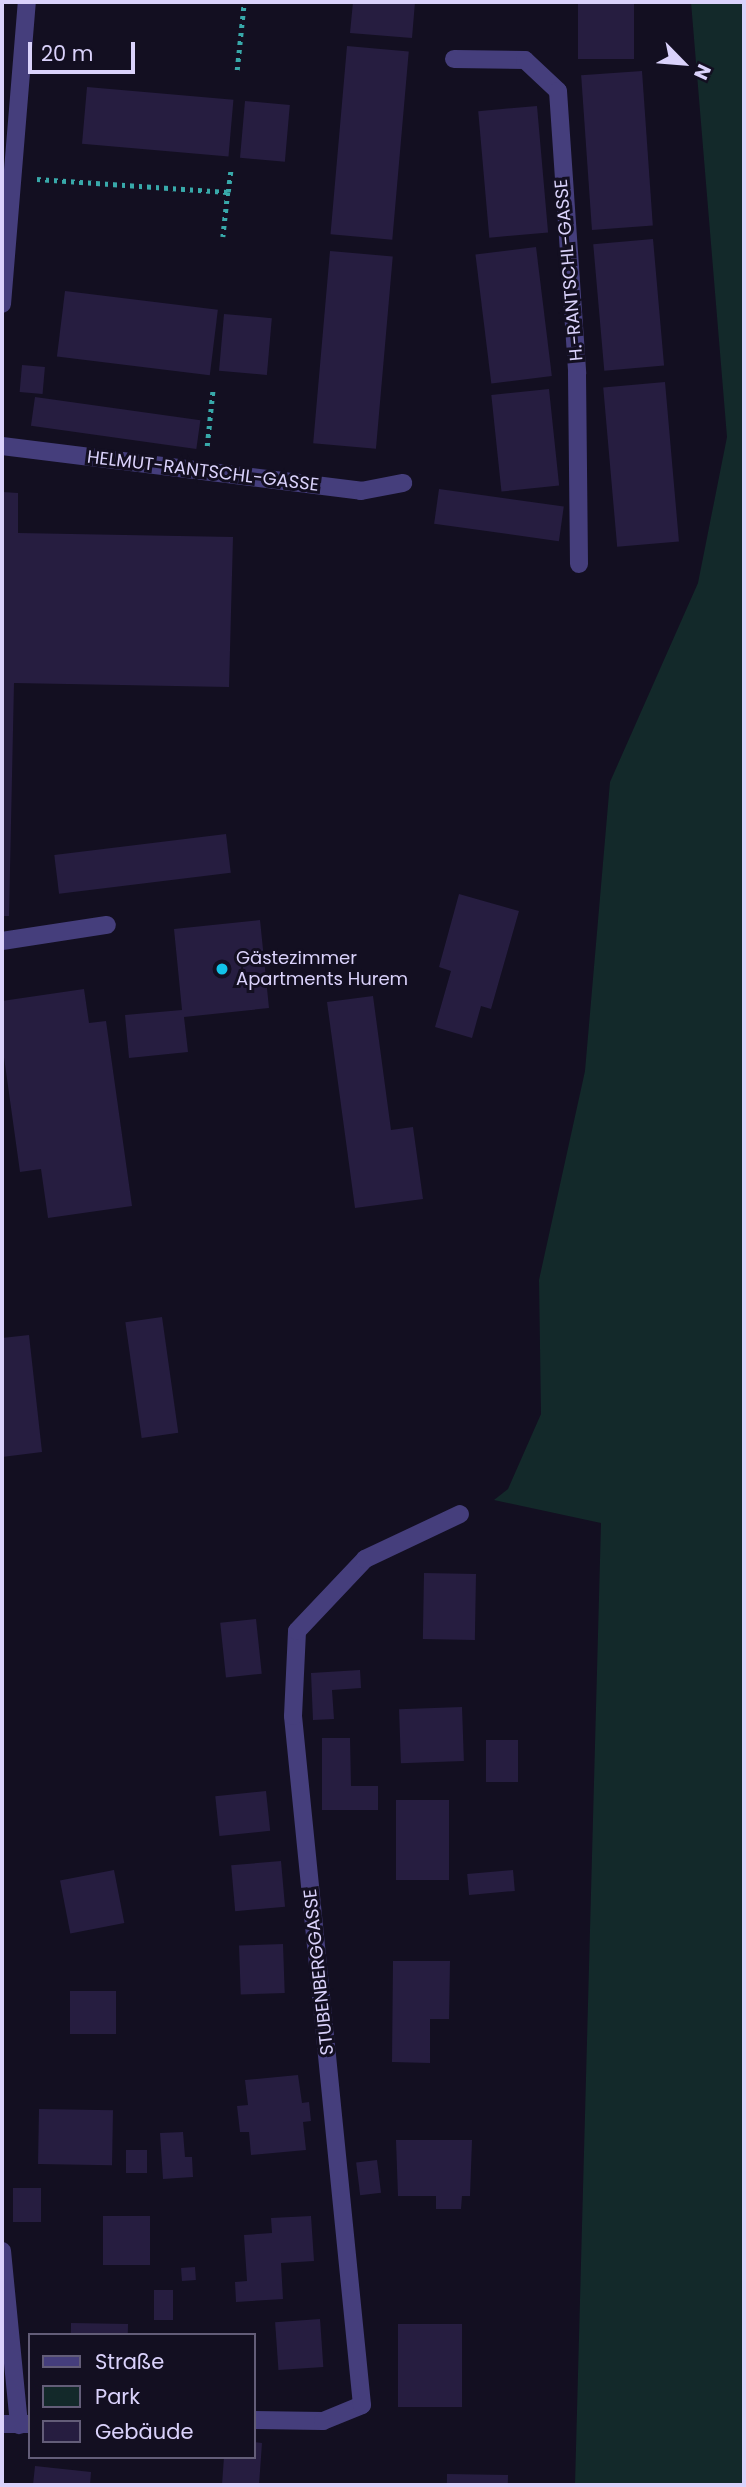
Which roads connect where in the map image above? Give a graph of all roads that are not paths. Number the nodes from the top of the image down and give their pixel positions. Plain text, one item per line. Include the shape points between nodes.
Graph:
1 (27, 2) edge
2 (454, 59) dead end
3 (2, 304) edge
4 (2, 446) edge
5 (403, 483) dead end
6 (579, 564) dead end
7 (107, 925) dead end
8 (2, 941) edge
9 (460, 1514) dead end
10 (2, 2251) edge
11 (256, 2420) edge
12 (17, 2424) edge

1 - 3 street
2 - 6 street, H.-RANTSCHL-GASSE via 525,60 558,91 577,373
4 - 5 street, HELMUT-RANTSCHL-GASSE via 362,491
7 - 8 street
9 - 11 street, STUBENBERGGASSE via 365,1559 297,1631 293,1716 362,2404 323,2421
10 - 12 street

